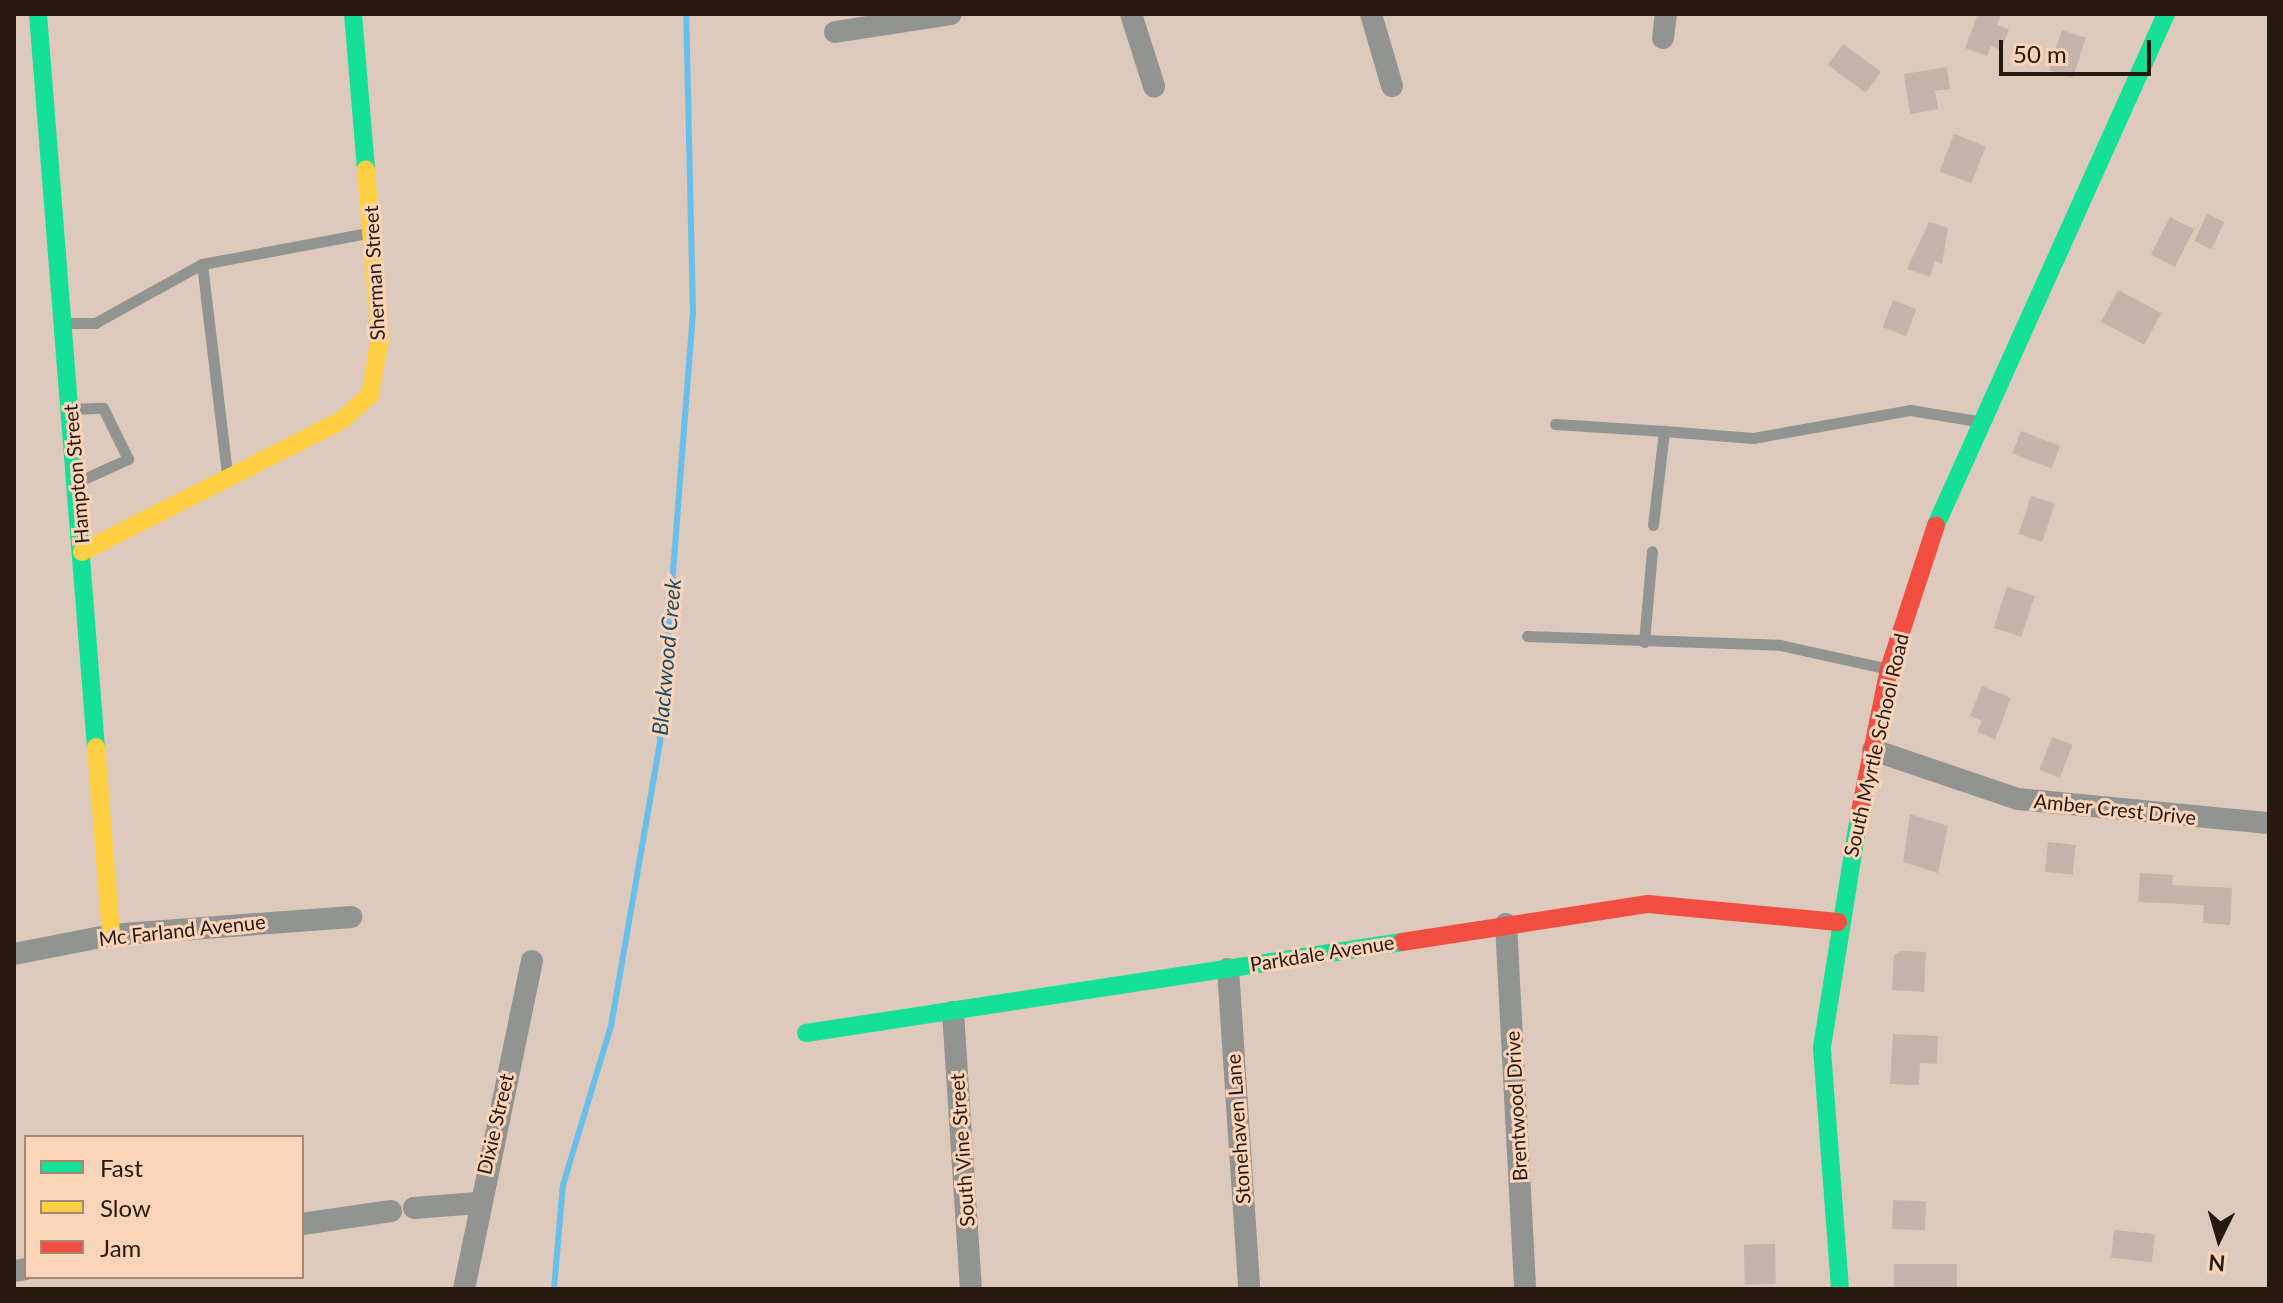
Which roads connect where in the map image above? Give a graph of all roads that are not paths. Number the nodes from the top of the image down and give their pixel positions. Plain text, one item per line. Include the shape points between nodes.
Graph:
1 (38, 14) edge
2 (353, 14) edge
3 (951, 14) edge
4 (1131, 14) edge
5 (1371, 14) edge
6 (1666, 14) edge
7 (2166, 14) edge
8 (835, 32) dead end
9 (1663, 38) dead end
10 (1154, 86) dead end
11 (1392, 86) dead end
12 (372, 233) junction
13 (202, 264) junction
14 (63, 323) junction
15 (70, 409) junction
16 (1978, 421) junction
17 (1555, 424) dead end
18 (1664, 431) junction
19 (228, 479) junction
20 (76, 482) junction
21 (1653, 525) dead end
22 (1652, 551) dead end
23 (82, 552) junction
24 (1527, 636) dead end
25 (1644, 642) junction
26 (1889, 669) junction
27 (1873, 750) junction
28 (2269, 823) edge
29 (351, 917) dead end
30 (1838, 922) junction
31 (1506, 924) junction
32 (111, 935) junction
33 (14, 954) edge
34 (532, 961) dead end
35 (1228, 969) junction
36 (953, 1012) junction
37 (806, 1033) dead end
38 (477, 1203) junction
39 (414, 1208) dead end
40 (391, 1211) dead end
41 (304, 1224) edge
42 (464, 1289) edge
43 (971, 1289) edge
44 (1249, 1289) edge
45 (1525, 1289) edge
46 (1840, 1289) edge

1 - 14 street, Hampton Street
2 - 12 street, Sherman Street
3 - 8 street
4 - 10 street
5 - 11 street
6 - 9 street
7 - 16 street, South Myrtle School Road
12 - 13 lane
12 - 19 street, Sherman Street via 380,338 370,395 342,420
13 - 14 lane via 95,323
13 - 19 lane
14 - 15 street, Hampton Street
15 - 20 street, Hampton Street
15 - 20 lane via 103,408 128,459
16 - 18 lane via 1910,410 1753,438
16 - 26 street, South Myrtle School Road
17 - 18 lane
18 - 21 lane
19 - 23 street, Sherman Street
20 - 23 street, Hampton Street
22 - 25 lane
23 - 32 street, Hampton Street
24 - 25 lane
25 - 26 lane via 1780,645
26 - 27 street, South Myrtle School Road
27 - 28 street, Amber Crest Drive via 2018,799
27 - 30 street, South Myrtle School Road
29 - 32 street, Mc Farland Avenue
30 - 31 street, Parkdale Avenue via 1698,903
30 - 46 street, South Myrtle School Road via 1822,1061
31 - 35 street, Parkdale Avenue
31 - 45 street, Brentwood Drive
32 - 33 street, Mc Farland Avenue
34 - 38 street, Dixie Street
35 - 36 street, Parkdale Avenue
35 - 44 street, Stonehaven Lane
36 - 37 street, Parkdale Avenue
36 - 43 street, South Vine Street
38 - 39 street
38 - 42 street, Dixie Street
40 - 41 street

